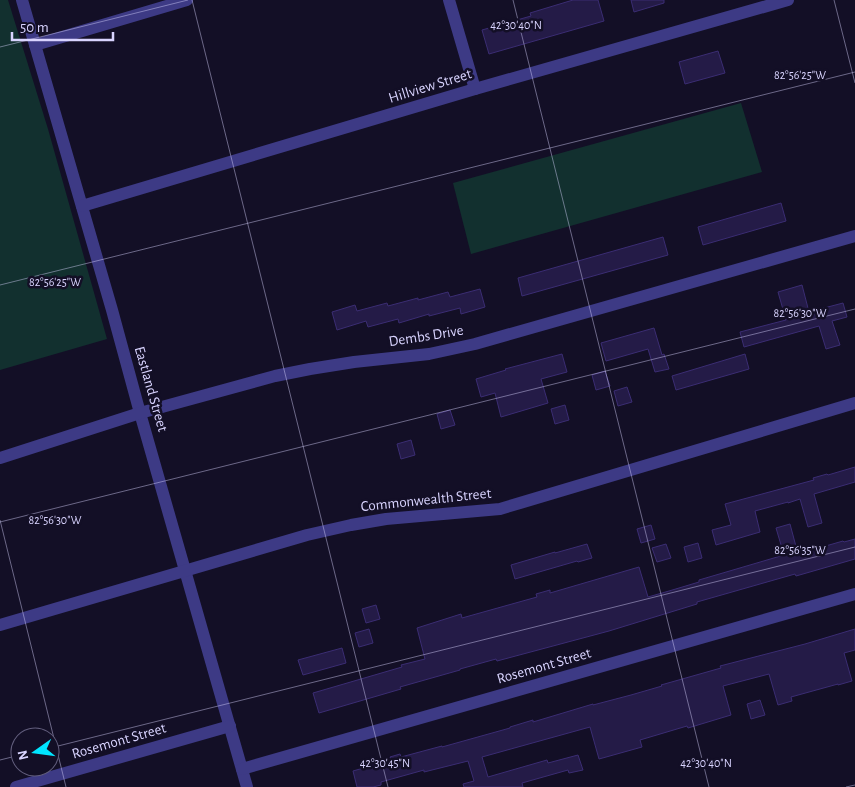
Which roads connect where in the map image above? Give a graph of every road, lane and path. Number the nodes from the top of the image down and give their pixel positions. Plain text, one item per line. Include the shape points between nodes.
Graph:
1 (22, 0) edge
2 (187, 0) edge
3 (449, 0) edge
4 (788, 0) edge
5 (35, 45) junction
6 (475, 89) junction
7 (82, 206) junction
8 (855, 236) edge
9 (855, 403) edge
10 (140, 414) junction
11 (0, 458) edge
12 (185, 570) junction
13 (855, 594) edge
14 (0, 625) edge
15 (230, 726) junction
16 (242, 769) junction
17 (16, 787) edge
18 (247, 787) edge

1 - 5 street, Eastland Street
2 - 5 street
3 - 6 street
4 - 6 street, Hillview Street
5 - 7 street, Eastland Street
6 - 7 street, Hillview Street
7 - 10 street, Eastland Street
8 - 10 street, Dembs Drive via 475,344 429,354 310,369
9 - 12 street, Commonwealth Street via 500,509 351,525
10 - 11 street, Dembs Drive
10 - 12 street, Eastland Street
12 - 14 street, Commonwealth Street
12 - 15 street, Eastland Street
13 - 16 street, Rosemont Street
15 - 16 street, Eastland Street
15 - 17 street, Rosemont Street
16 - 18 street, Eastland Street

